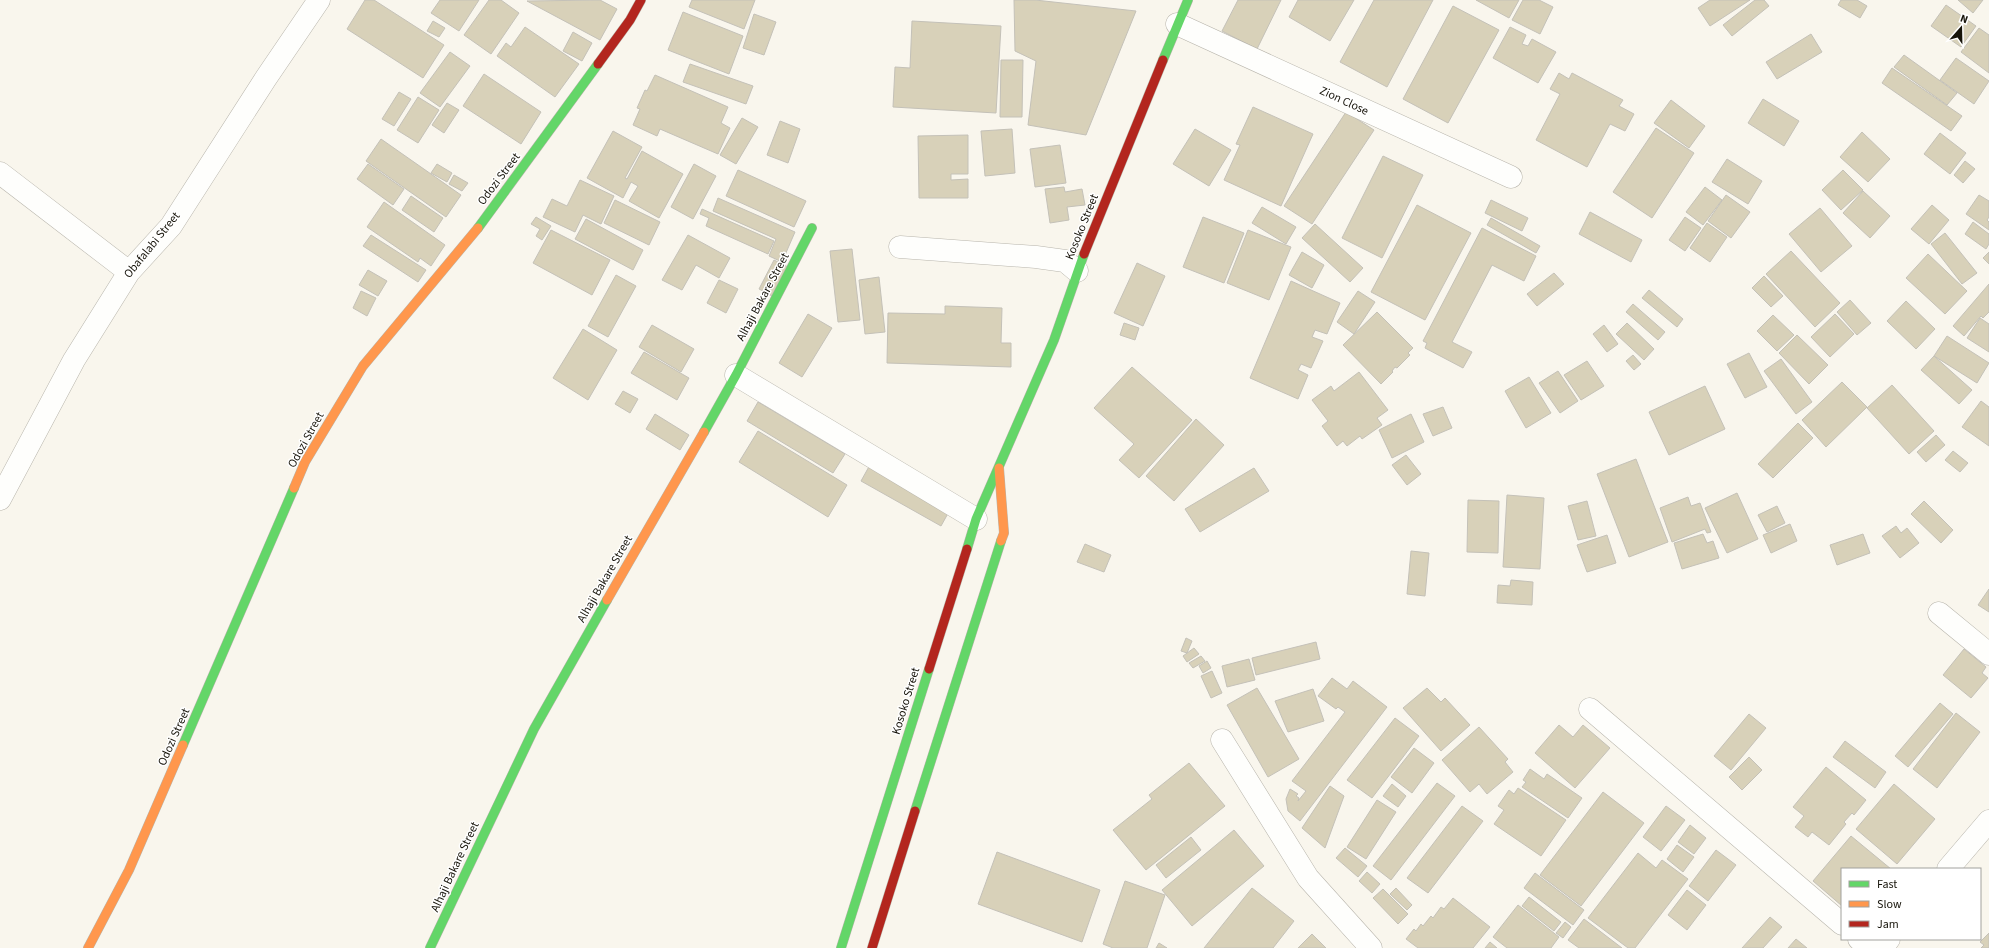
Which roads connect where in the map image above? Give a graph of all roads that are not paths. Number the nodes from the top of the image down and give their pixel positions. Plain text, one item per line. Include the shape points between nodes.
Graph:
1 (319, 0) edge
2 (641, 0) edge
3 (1188, 0) edge
4 (1177, 24) junction
5 (0, 173) edge
6 (1511, 177) dead end
7 (812, 228) dead end
8 (900, 247) dead end
9 (1077, 271) junction
10 (129, 272) junction
11 (736, 375) junction
12 (999, 463) junction
13 (0, 499) edge
14 (976, 519) junction
15 (1939, 614) dead end
16 (1989, 654) edge
17 (1590, 709) dead end
18 (1222, 740) dead end
19 (1989, 821) edge
20 (1949, 868) edge
21 (1841, 923) edge
22 (1860, 940) edge
23 (1888, 940) edge
24 (88, 948) edge
25 (430, 948) edge
26 (841, 948) edge
27 (872, 948) edge
28 (1371, 948) edge
29 (1870, 948) edge
30 (1882, 948) edge

1 - 10 street, Obafalabi Street via 171,226
2 - 24 street, Odozi Street via 630,20 558,121 484,220 363,366 305,462 129,870
3 - 4 street, Kosoko Street
4 - 6 street, Zion Close
4 - 9 street, Kosoko Street
5 - 10 street
7 - 11 street, Alhaji Bakare Street
8 - 9 street via 1036,257 1065,262
9 - 12 street, Kosoko Street via 1054,340
10 - 13 street, Obafalabi Street via 74,360
11 - 14 street
11 - 25 street, Alhaji Bakare Street via 534,729
12 - 14 street, Kosoko Street
12 - 27 street, Kosoko Street via 1004,533
14 - 26 street, Kosoko Street
15 - 16 street
17 - 21 street
18 - 28 street via 1308,878
19 - 20 street
22 - 29 street
23 - 30 street

